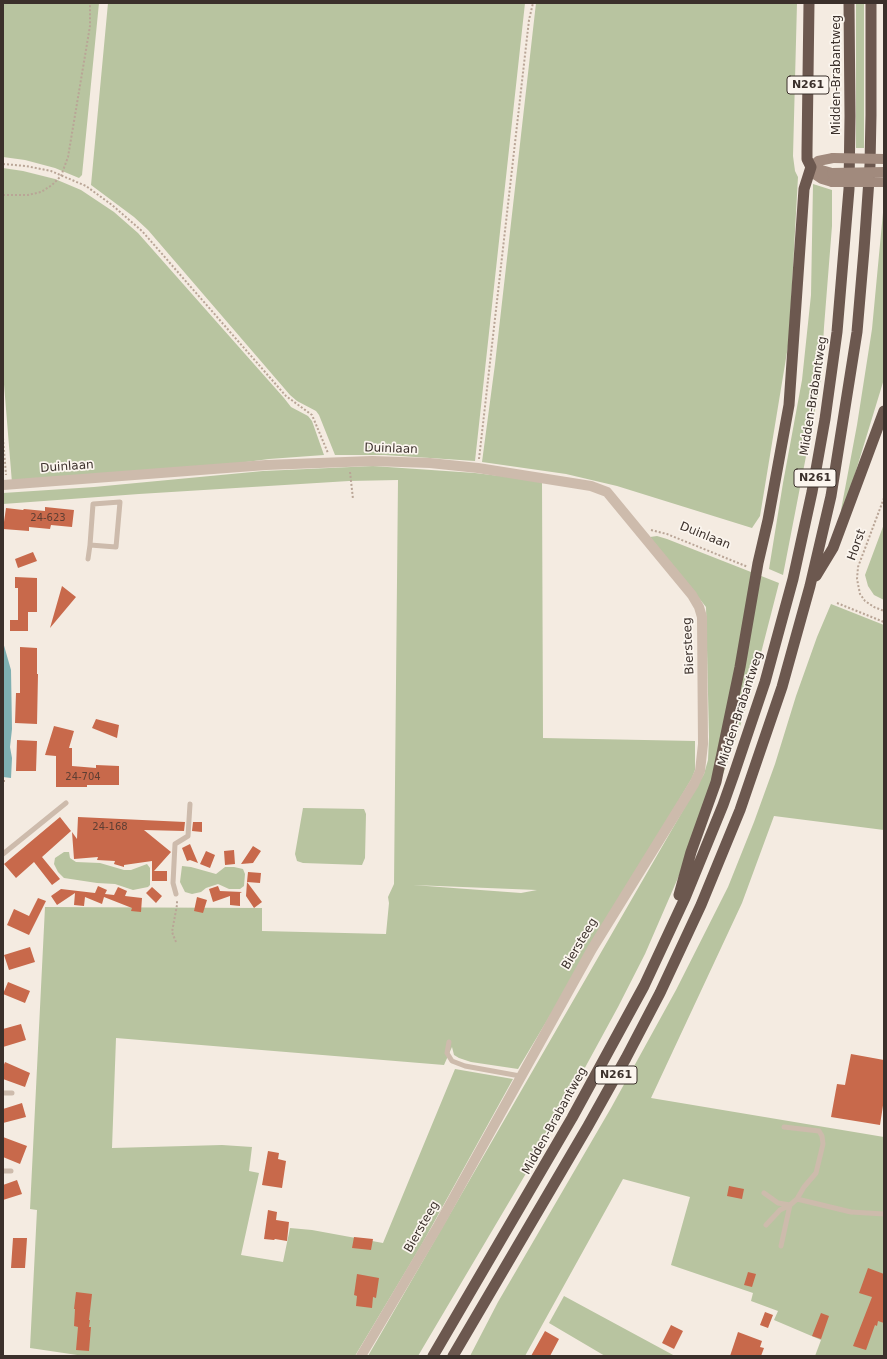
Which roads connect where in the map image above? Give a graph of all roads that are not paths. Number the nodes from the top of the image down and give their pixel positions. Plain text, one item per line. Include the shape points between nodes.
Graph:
1 (809, 3) edge
2 (849, 3) edge
3 (871, 3) edge
4 (884, 159) edge
5 (811, 167) junction
6 (884, 172) edge
7 (832, 177) junction
8 (884, 182) edge
9 (884, 411) edge
10 (5, 485) edge
11 (642, 535) joint
12 (90, 545) junction
13 (88, 560) dead end
14 (810, 586) junction
15 (66, 803) dead end
16 (190, 804) dead end
17 (3, 854) edge
18 (176, 894) road end
19 (670, 931) junction
20 (449, 1042) dead end
21 (520, 1076) junction
22 (3, 1093) edge
23 (12, 1093) dead end
24 (784, 1127) dead end
25 (3, 1171) edge
26 (11, 1171) dead end
27 (764, 1193) dead end
28 (797, 1199) junction
29 (790, 1205) junction
30 (884, 1214) edge
31 (766, 1225) dead end
32 (781, 1246) dead end
33 (361, 1356) edge
34 (433, 1356) edge
35 (454, 1356) edge

1 - 5 highway, N261 via 807,159
2 - 19 highway, Midden-Brabantweg / N261 via 850,123 846,241 832,370 812,492 794,579 754,715 723,805
3 - 14 highway, N261 via 870,165 860,305 831,496
4 - 5 main road, bridge via 833,158 818,161
5 - 7 main road via 822,179
5 - 19 highway, N261 via 804,189 789,405 777,473 716,782 691,852
6 - 7 main road, bridge
7 - 8 main road, bridge
9 - 14 highway, N261 via 833,548
10 - 11 street, Duinlaan via 266,465 372,460 430,463 478,468 600,488
11 - 21 street, Biersteeg via 692,595 702,617 703,744 700,771 592,949
12 - 12 lane via 116,547 120,502 93,504
12 - 13 lane
14 - 35 highway, N261 via 782,687 740,810 691,927 626,1058
15 - 17 lane
16 - 18 lane via 188,836 175,844 173,883
19 - 34 highway, Midden-Brabantweg / N261 via 644,986 586,1093
20 - 21 lane via 447,1053 452,1061 465,1066
21 - 33 street, Biersteeg via 438,1226
22 - 23 lane
24 - 28 lane via 819,1132 822,1136 823,1144 816,1173
25 - 26 lane
27 - 29 lane via 778,1203
28 - 29 lane
28 - 30 lane via 851,1212
29 - 31 lane via 780,1210
29 - 32 lane

